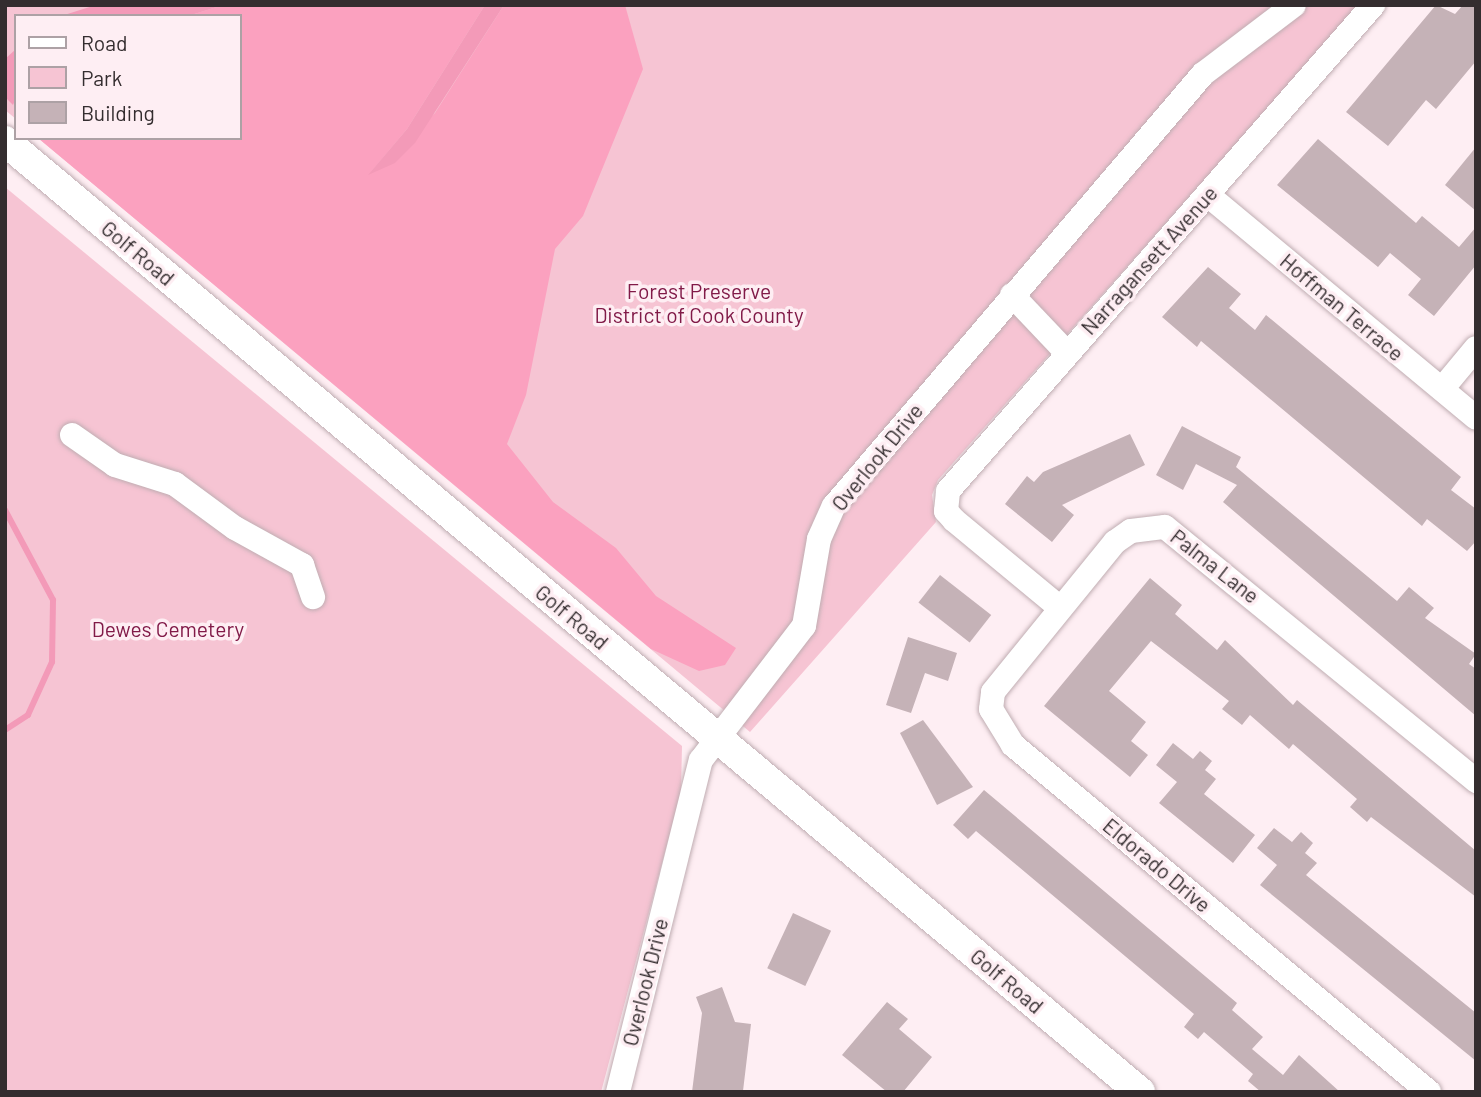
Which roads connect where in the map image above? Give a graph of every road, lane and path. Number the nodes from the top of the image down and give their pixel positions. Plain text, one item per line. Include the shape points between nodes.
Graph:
1 (1294, 5) edge
2 (1373, 5) edge
3 (7, 142) edge
4 (1209, 196) junction
5 (1012, 295) junction
6 (1476, 348) edge
7 (1066, 352) junction
8 (1442, 389) junction
9 (1476, 418) edge
10 (72, 435) dead end
11 (313, 597) dead end
12 (1059, 607) junction
13 (717, 738) junction
14 (1476, 781) edge
15 (618, 1092) edge
16 (1140, 1092) edge
17 (1429, 1092) edge

1 - 5 street, Overlook Drive via 1203,74
2 - 4 street, Narragansett Avenue
3 - 13 main road, Golf Road
4 - 7 street, Narragansett Avenue
4 - 8 street, Hoffman Terrace
5 - 7 street
5 - 13 street, Overlook Drive via 834,506 819,539 804,626
6 - 8 street
7 - 12 street, Narragansett Avenue via 952,484 946,511
8 - 9 street, Hoffman Terrace
10 - 11 street via 115,465 175,484 228,524 302,565
12 - 14 street, Palma Lane via 1115,542 1149,526 1165,527 1184,537
12 - 17 street, Eldorado Drive via 993,692 991,709 999,728
13 - 15 street, Overlook Drive via 701,760
13 - 16 main road, Golf Road

